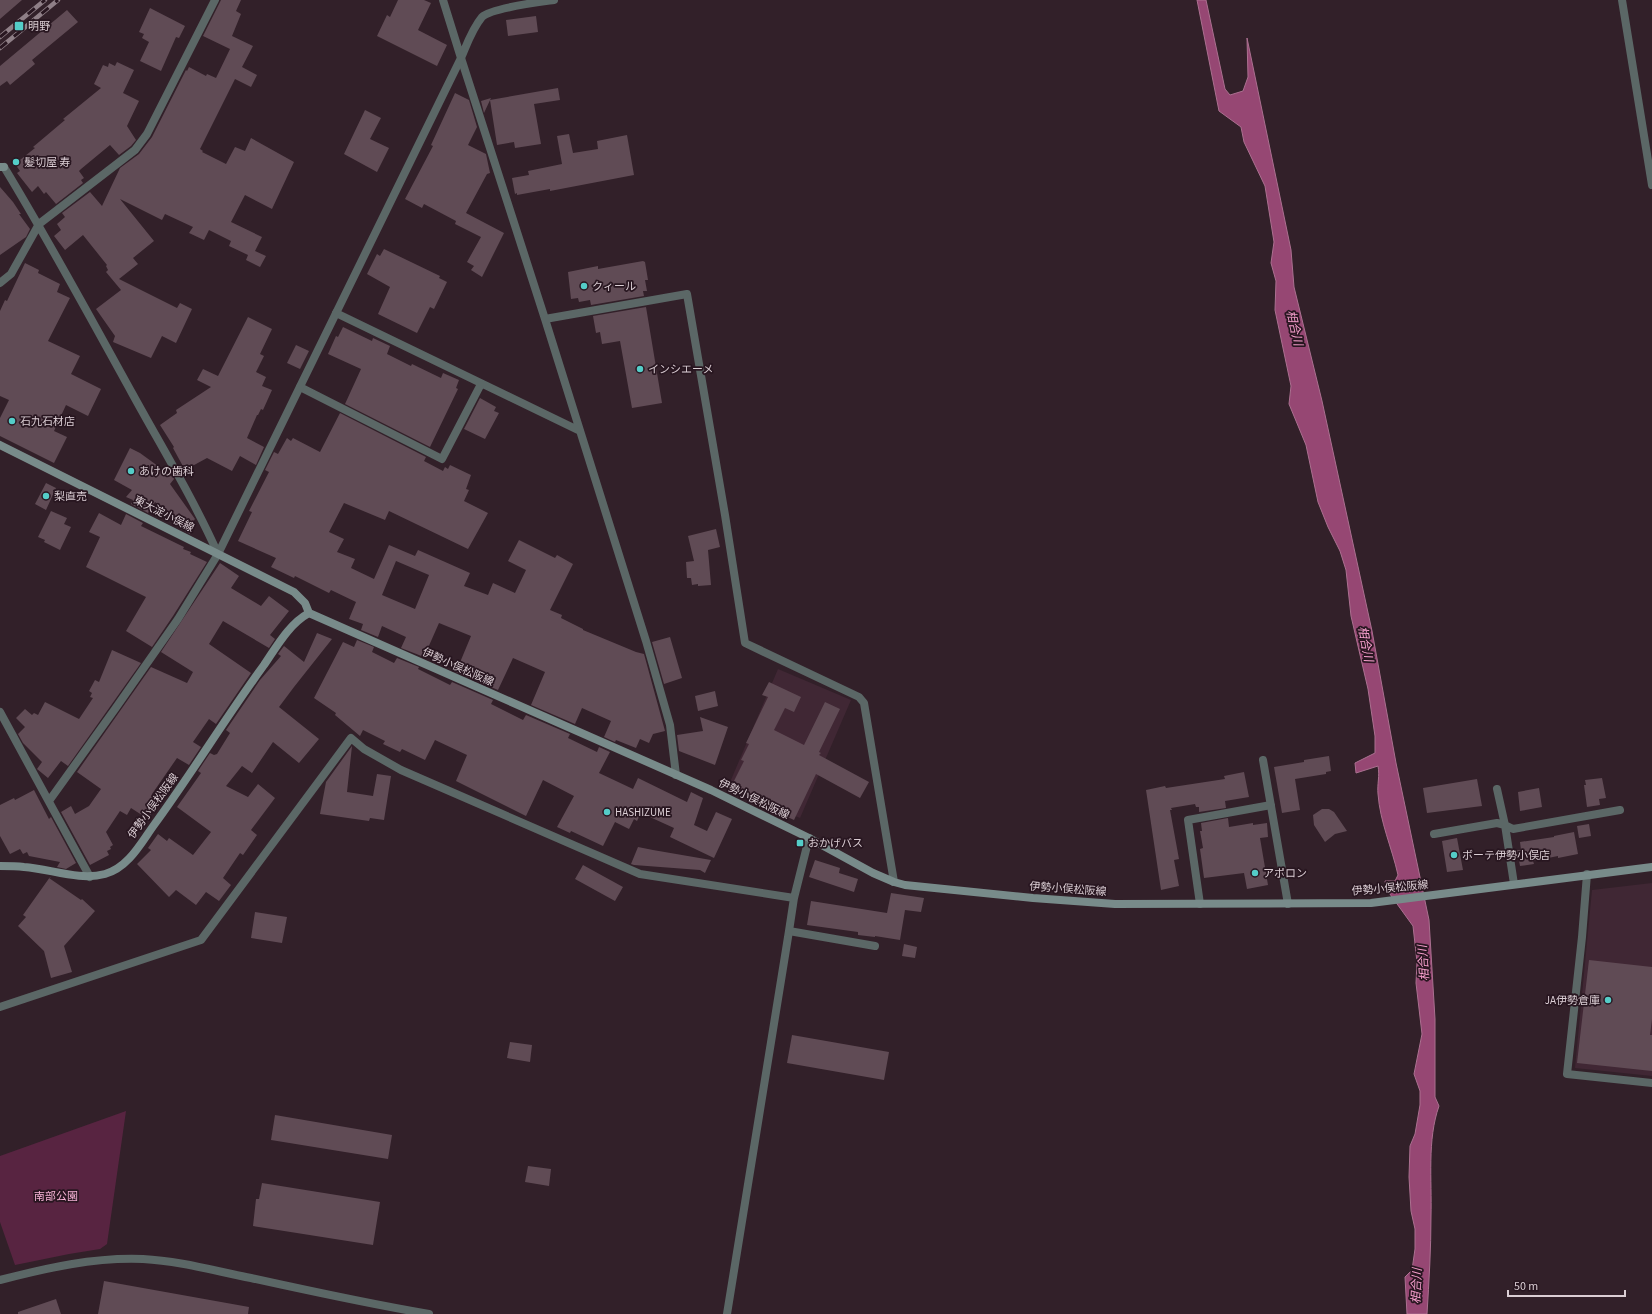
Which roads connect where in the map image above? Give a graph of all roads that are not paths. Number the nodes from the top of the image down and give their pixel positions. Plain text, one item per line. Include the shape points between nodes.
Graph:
1 (215, 0) edge
2 (443, 0) edge
3 (554, 0) edge
4 (1622, 0) edge
5 (461, 58) junction
6 (2, 167) edge
7 (1652, 185) edge
8 (39, 224) junction
9 (0, 283) edge
10 (336, 313) junction
11 (545, 319) junction
12 (481, 384) junction
13 (300, 387) junction
14 (580, 431) junction
15 (0, 445) edge
16 (218, 554) junction
17 (309, 613) junction
18 (0, 712) edge
19 (1263, 760) dead end
20 (676, 775) junction
21 (1497, 789) dead end
22 (49, 801) junction
23 (1271, 805) junction
24 (1620, 810) dead end
25 (1505, 824) junction
26 (1434, 834) dead end
27 (809, 838) junction
28 (0, 866) edge
29 (1652, 867) edge
30 (1587, 874) junction
31 (90, 877) junction
32 (894, 882) junction
33 (1514, 884) junction
34 (794, 898) junction
35 (1200, 904) junction
36 (1288, 904) junction
37 (788, 932) junction
38 (875, 946) dead end
39 (0, 1007) edge
40 (1652, 1083) edge
41 (0, 1280) edge
42 (429, 1314) edge
43 (727, 1314) edge

1 - 8 street via 147,134 135,150
2 - 5 street
3 - 5 street via 511,7 484,16 473,29
4 - 7 street
5 - 10 street
5 - 11 street
6 - 8 street
8 - 9 street via 12,274
8 - 16 street
10 - 12 street
10 - 13 street
11 - 14 street
11 - 32 street via 687,294 745,643 859,697 864,703
12 - 13 street via 442,458
12 - 14 street
13 - 16 street
14 - 20 street via 670,725
15 - 16 main road, 東大淀小俣線
16 - 17 main road, 東大淀小俣線 via 294,592 305,603
16 - 22 street via 178,619
17 - 20 main road, 伊勢小俣松阪線
17 - 31 main road, 伊勢小俣松阪線 via 291,628 252,681 131,856 112,871
18 - 22 street
19 - 23 street
20 - 27 main road, 伊勢小俣松阪線
21 - 25 street
22 - 31 street
23 - 35 street via 1188,820
23 - 36 street
24 - 25 street via 1513,829
25 - 26 street via 1496,823
25 - 33 street
27 - 32 main road, 伊勢小俣松阪線
27 - 34 street
28 - 31 main road, 伊勢小俣松阪線 via 24,866
29 - 30 main road, 伊勢小俣松阪線
30 - 33 main road, 伊勢小俣松阪線
30 - 40 street via 1567,1074
32 - 35 main road, 伊勢小俣松阪線 via 1025,897 1108,903
33 - 36 main road, 伊勢小俣松阪線 via 1372,903
34 - 37 street
34 - 39 street via 640,874 401,770 364,749 351,738 201,940
35 - 36 main road, 伊勢小俣松阪線
37 - 38 street
37 - 43 street
41 - 42 street via 78,1262 144,1259 200,1267

